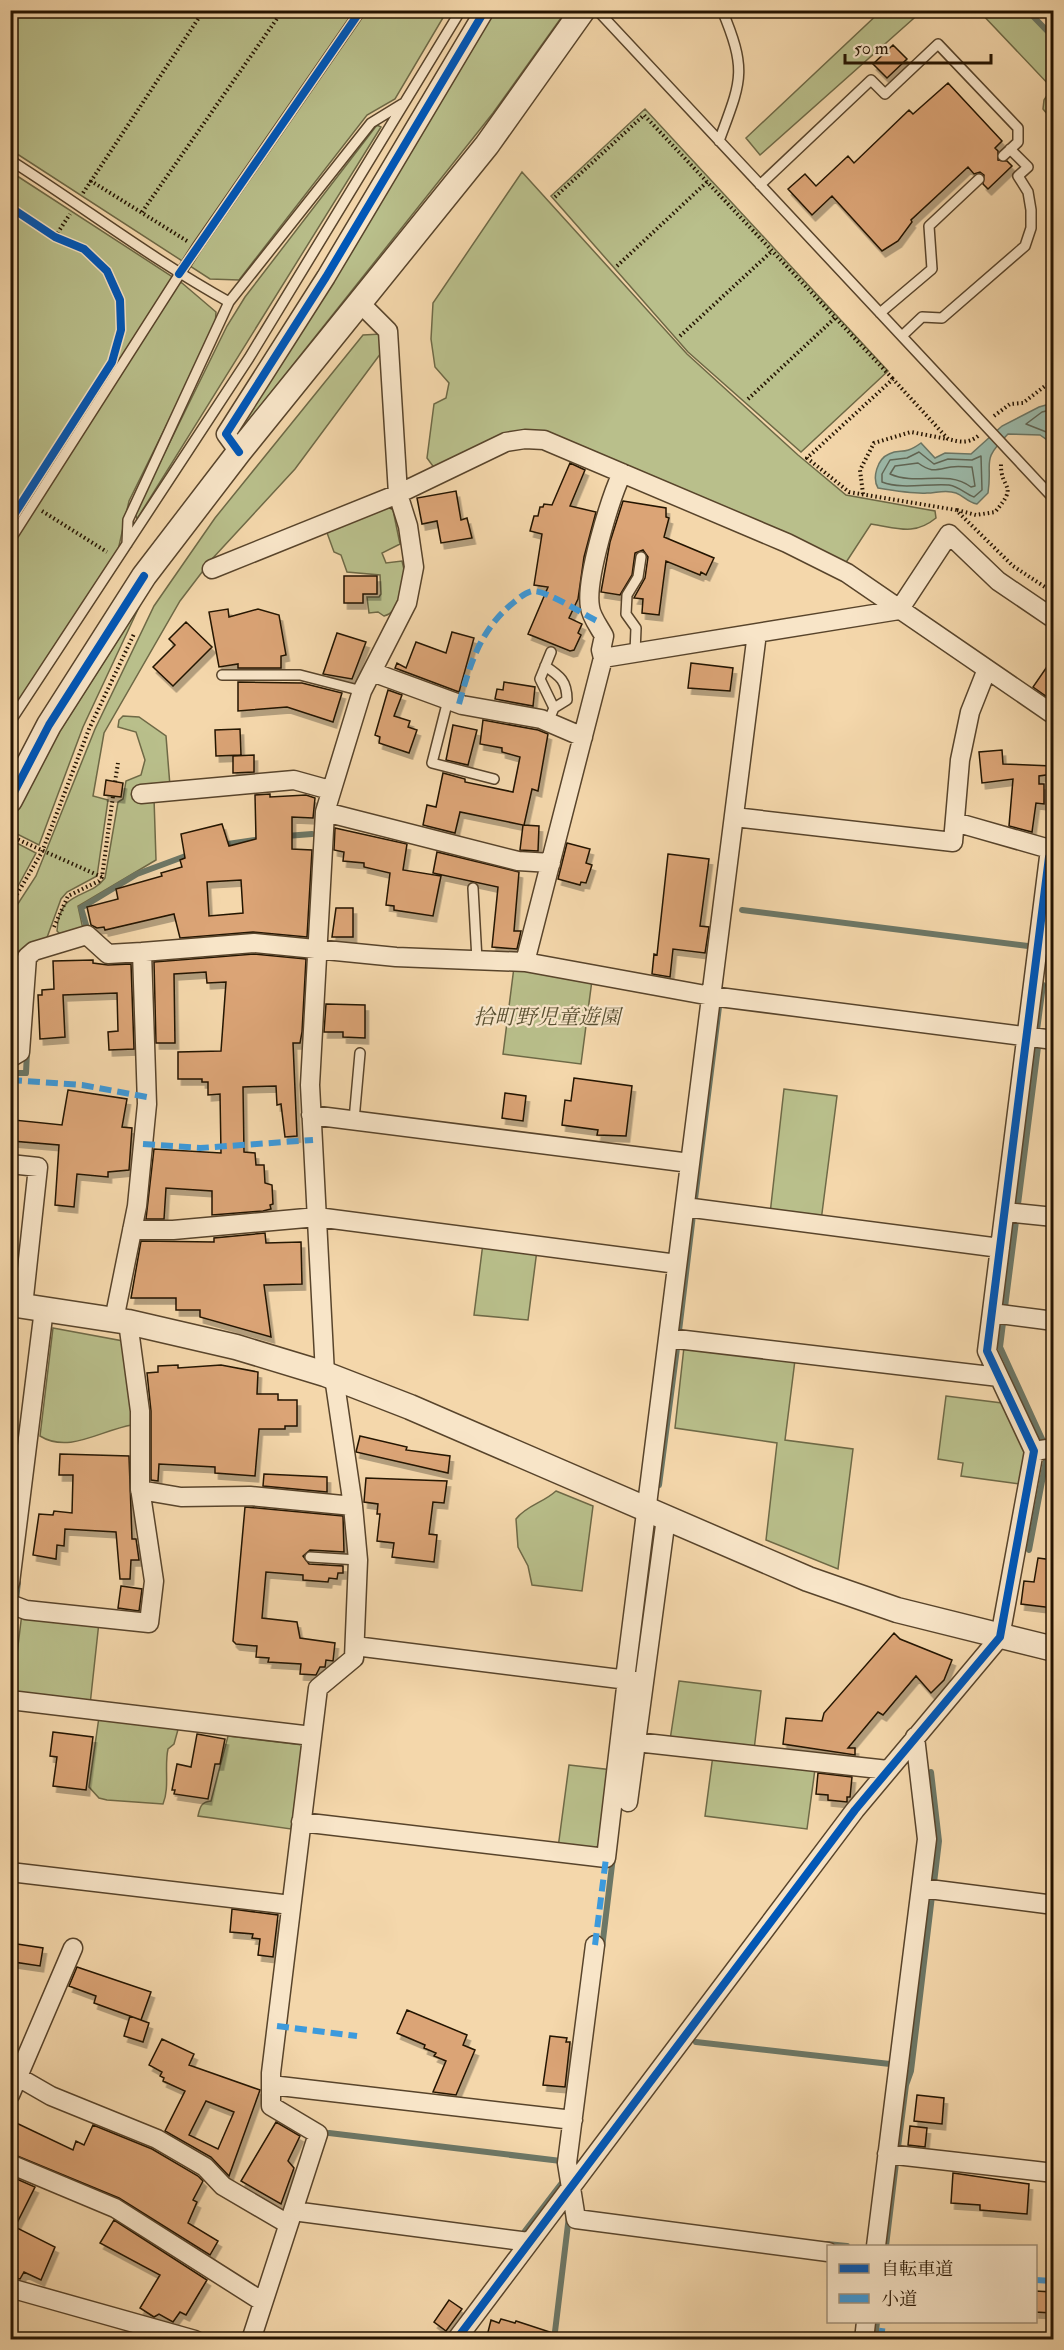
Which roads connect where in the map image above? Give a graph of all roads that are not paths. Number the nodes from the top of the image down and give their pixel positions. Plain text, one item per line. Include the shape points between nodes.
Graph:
1 (361, 10) edge
2 (461, 10) edge
3 (485, 10) edge
4 (584, 10) edge
5 (597, 10) edge
6 (722, 10) edge
7 (404, 102) junction
8 (719, 141) junction
9 (10, 160) edge
10 (979, 179) dead end
11 (760, 185) junction
12 (179, 274) junction
13 (229, 302) junction
14 (360, 303) junction
15 (880, 313) junction
16 (902, 336) junction
17 (239, 452) junction
18 (622, 473) junction
19 (398, 494) junction
20 (1053, 499) edge
21 (10, 540) edge
22 (127, 545) junction
23 (641, 557) dead end
24 (212, 569) dead end
25 (899, 609) junction
26 (1053, 619) edge
27 (757, 633) junction
28 (551, 652) dead end
29 (635, 653) junction
30 (603, 658) junction
31 (545, 666) junction
32 (987, 669) junction
33 (372, 672) junction
34 (222, 675) dead end
35 (362, 691) junction
36 (448, 700) junction
37 (551, 715) junction
38 (1053, 715) edge
39 (12, 719) edge
40 (10, 727) edge
41 (583, 737) junction
42 (494, 778) dead end
43 (330, 790) junction
44 (141, 794) dead end
45 (10, 800) edge
46 (325, 812) junction
47 (734, 817) junction
48 (955, 822) junction
49 (1053, 849) edge
50 (551, 862) junction
51 (473, 888) dead end
52 (318, 950) junction
53 (142, 952) junction
54 (477, 960) junction
55 (525, 962) junction
56 (711, 996) junction
57 (1027, 1036) junction
58 (1053, 1040) edge
59 (360, 1053) dead end
60 (10, 1058) edge
61 (311, 1115) junction
62 (354, 1120) junction
63 (690, 1162) junction
64 (10, 1164) edge
65 (685, 1207) junction
66 (1005, 1212) junction
67 (317, 1217) junction
68 (1053, 1217) edge
69 (132, 1230) junction
70 (1000, 1248) junction
71 (677, 1264) junction
72 (26, 1306) edge
73 (992, 1313) junction
74 (121, 1321) junction
75 (1053, 1321) edge
76 (668, 1338) junction
77 (330, 1376) junction
78 (999, 1377) junction
79 (19, 1445) edge
80 (1053, 1448) edge
81 (1034, 1451) junction
82 (140, 1490) junction
83 (353, 1506) junction
84 (656, 1513) junction
85 (310, 1557) dead end
86 (358, 1560) junction
87 (10, 1582) edge
88 (10, 1604) edge
89 (1000, 1637) junction
90 (355, 1646) junction
91 (1053, 1649) edge
92 (632, 1680) junction
93 (10, 1700) edge
94 (312, 1736) junction
95 (915, 1737) junction
96 (636, 1742) junction
97 (888, 1770) junction
98 (628, 1802) dead end
99 (302, 1822) junction
100 (10, 1872) edge
101 (921, 1888) junction
102 (291, 1905) junction
103 (1053, 1905) edge
104 (595, 1945) dead end
105 (73, 1948) dead end
106 (18, 2077) junction
107 (271, 2085) junction
108 (10, 2095) edge
109 (573, 2120) junction
110 (887, 2154) junction
111 (10, 2164) edge
112 (1053, 2173) edge
113 (570, 2188) junction
114 (291, 2217) junction
115 (529, 2242) junction
116 (876, 2245) edge
117 (827, 2252) edge
118 (10, 2288) edge
119 (263, 2302) junction
120 (866, 2323) edge
121 (195, 2340) edge
122 (251, 2340) edge
123 (456, 2340) edge
124 (864, 2340) edge

1 - 12 lane
2 - 7 lane
3 - 17 street via 326,277 226,434
4 - 14 street via 487,145
5 - 8 lane
6 - 8 lane via 734,39 740,79
7 - 13 lane via 371,123
7 - 22 lane via 243,368
8 - 11 lane
9 - 12 lane
10 - 15 lane via 929,226 932,269
11 - 15 lane
11 - 16 lane via 872,80 885,94 938,44 1018,128 1018,142 1007,153 1028,167 1018,176 1028,192 1032,210 1025,246 942,318 922,317
12 - 13 lane
12 - 21 lane
13 - 22 lane via 129,520
14 - 17 street
14 - 19 street via 388,331
15 - 16 lane
16 - 20 lane
17 - 45 street via 144,576 49,725
18 - 19 street via 544,440 525,439 506,442
18 - 25 street via 787,543 848,573
18 - 30 street via 603,524 592,578 590,608 604,636
19 - 24 street
19 - 33 street via 414,567 406,603
22 - 39 lane
23 - 29 lane via 638,577 627,595 626,614 636,628
25 - 26 street via 949,534 998,581
25 - 27 street
25 - 32 street
27 - 29 street
27 - 47 street
28 - 31 lane
29 - 30 street
30 - 41 street
31 - 37 lane via 540,679
31 - 37 lane via 561,677 567,687 567,700
32 - 38 street
32 - 48 street via 970,712 960,760
33 - 35 street
33 - 36 street
34 - 35 lane via 300,675
35 - 43 street
36 - 37 street
36 - 42 lane via 432,763
37 - 41 street
39 - 40 lane
41 - 50 street
43 - 44 street via 294,780
43 - 46 street
46 - 50 street via 518,861
46 - 52 street
47 - 48 street via 953,842
47 - 56 street
48 - 49 street
49 - 57 street
50 - 55 street
51 - 54 lane
52 - 53 street via 254,943
52 - 54 street
52 - 61 street
53 - 60 street via 108,954 87,935 34,951 27,957 20,1052
53 - 69 street via 147,1104
54 - 55 street
55 - 56 street
56 - 57 street
56 - 63 street
57 - 58 street
57 - 66 street
59 - 62 lane
61 - 62 street
61 - 67 street
62 - 63 street
63 - 65 street
64 - 72 street via 38,1167
65 - 70 street
65 - 71 street
66 - 68 street
66 - 70 street
67 - 69 street
67 - 71 street
67 - 77 street
69 - 74 street
70 - 73 street
71 - 76 street
72 - 74 street
72 - 79 street
73 - 75 street
73 - 78 street via 987,1352
74 - 77 street via 236,1347
74 - 82 street via 140,1411
76 - 78 street
76 - 84 street
77 - 83 street
77 - 84 street
78 - 81 street
79 - 87 street
80 - 81 street
81 - 89 street
82 - 83 street via 181,1497 250,1496
82 - 88 street via 154,1581 149,1623 26,1610
83 - 86 street
84 - 89 street via 808,1579 897,1610
84 - 92 street
85 - 86 lane
86 - 90 street
89 - 91 street
89 - 95 street
90 - 92 street
90 - 94 street via 354,1658 318,1688
92 - 96 street
92 - 99 street via 606,1858
93 - 94 street
94 - 99 street
95 - 97 street
95 - 101 street via 927,1839
96 - 97 street
96 - 98 street
97 - 113 street
99 - 102 street
100 - 102 street
101 - 103 street
101 - 110 street
102 - 107 street
104 - 109 street
105 - 106 street
106 - 108 street
106 - 114 street via 51,2096 157,2139 205,2168 223,2186
107 - 109 street
107 - 114 street via 271,2106 318,2134
109 - 113 street via 567,2163
110 - 112 street
110 - 116 street
111 - 119 street via 115,2208
113 - 115 street
113 - 117 street via 576,2219
114 - 115 street
114 - 119 street
115 - 123 street
118 - 121 street
119 - 122 street
120 - 124 street

